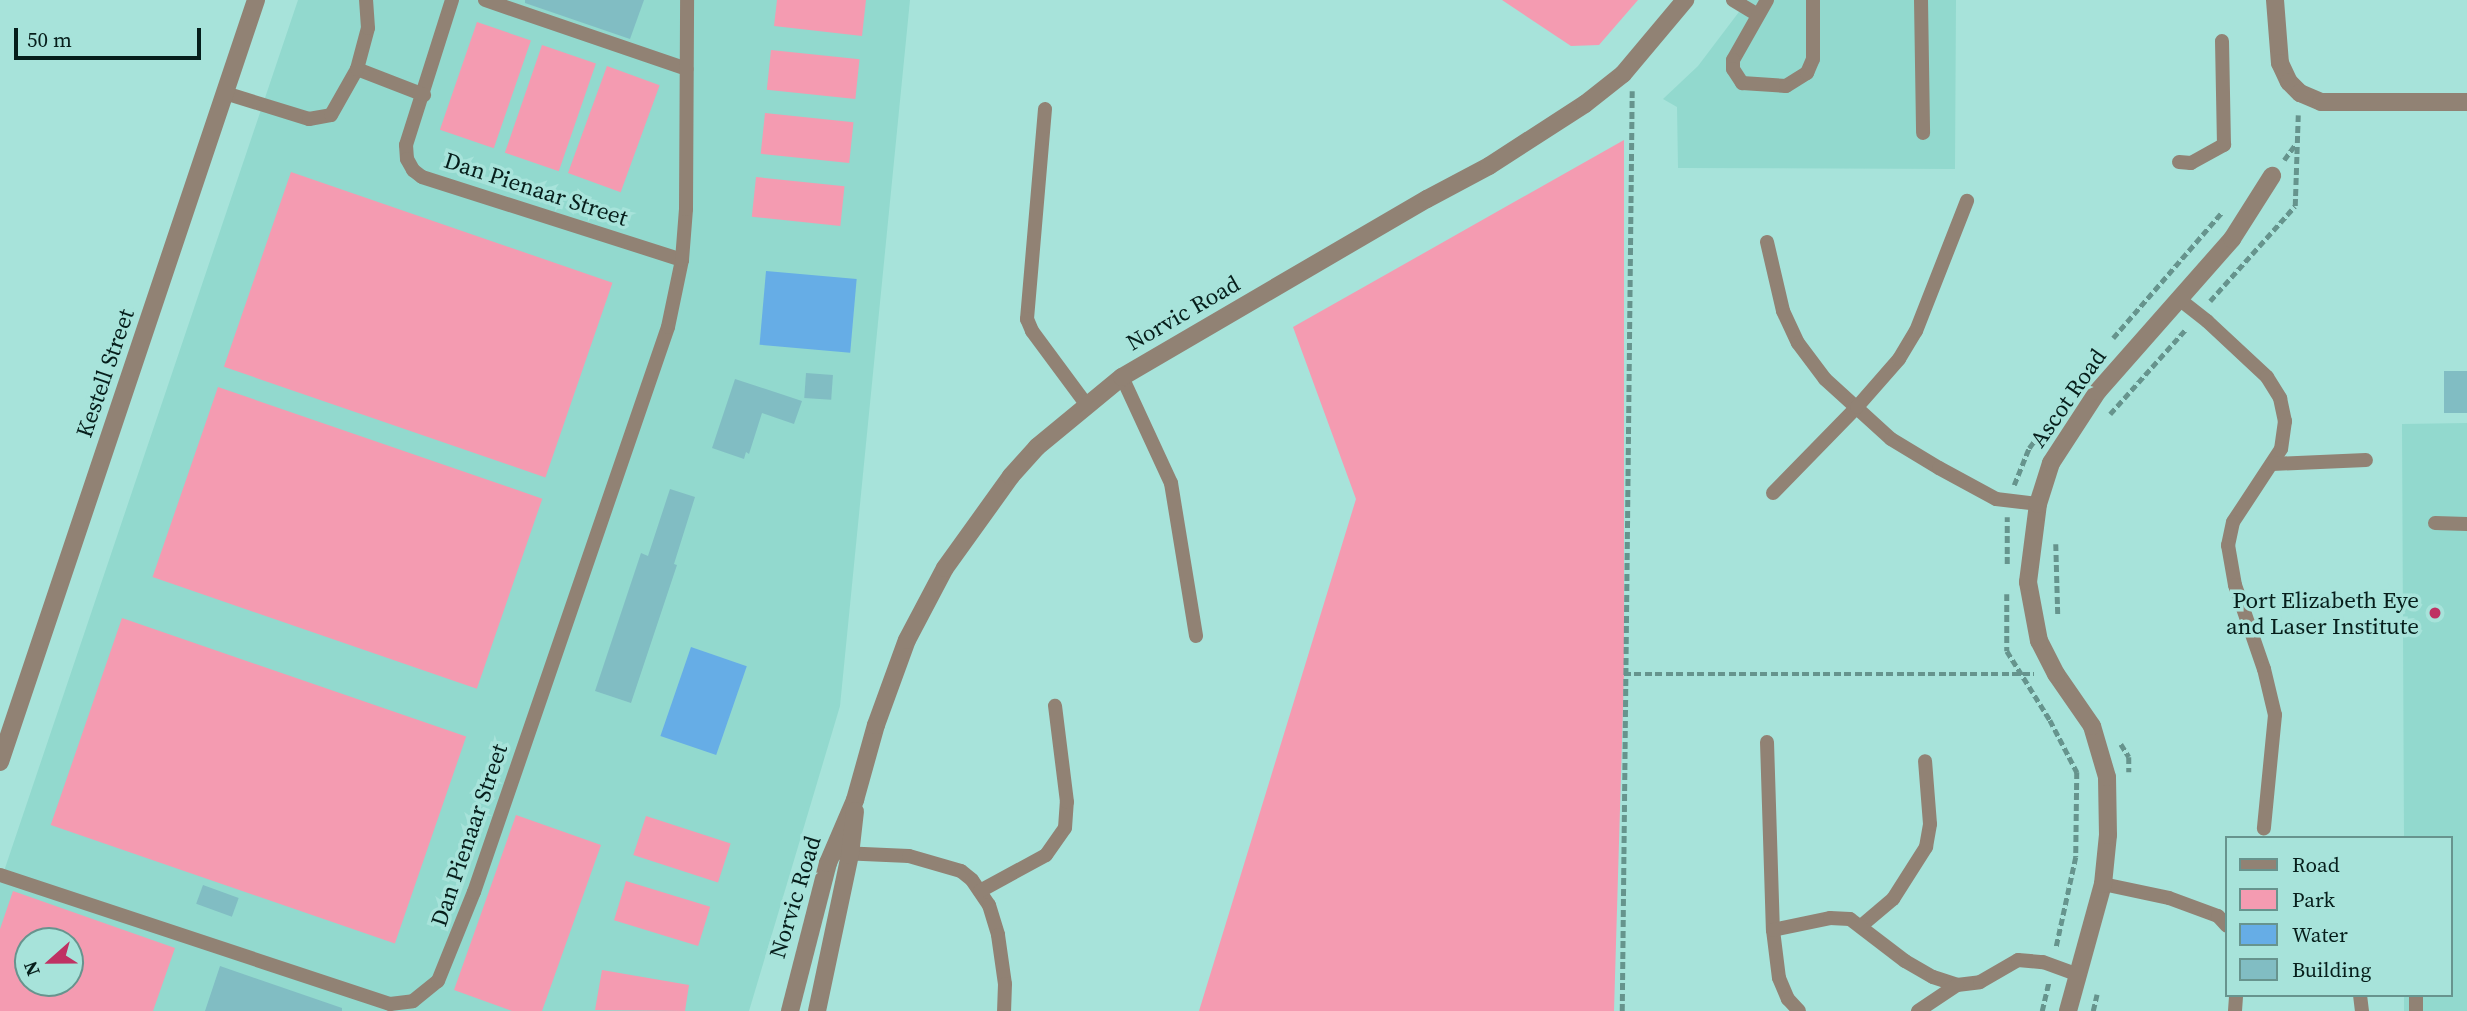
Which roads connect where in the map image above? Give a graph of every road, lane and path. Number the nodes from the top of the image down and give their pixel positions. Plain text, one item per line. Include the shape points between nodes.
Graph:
1 (256, 0) edge
2 (366, 0) edge
3 (452, 0) edge
4 (485, 0) edge
5 (687, 0) edge
6 (1685, 0) edge
7 (1733, 0) edge
8 (1767, 0) edge
9 (1813, 0) edge
10 (1921, 0) edge
11 (2275, 0) edge
12 (1758, 15) junction
13 (2222, 41) dead end
14 (1633, 63) junction
15 (357, 69) junction
16 (687, 69) junction
17 (225, 93) junction
18 (2300, 93) junction
19 (424, 95) junction
20 (2467, 102) edge
21 (1045, 109) dead end
22 (1923, 133) dead end
23 (2179, 162) dead end
24 (2272, 176) dead end
25 (1967, 201) dead end
26 (2250, 210) junction
27 (1767, 242) dead end
28 (682, 260) junction
29 (2179, 299) junction
30 (2198, 314) junction
31 (2108, 344) dead end
32 (1122, 377) junction
33 (2067, 396) dead end
34 (1086, 404) junction
35 (1857, 407) junction
36 (2109, 416) dead end
37 (2366, 460) dead end
38 (2272, 464) junction
39 (1773, 493) dead end
40 (2007, 500) junction
41 (2038, 504) junction
42 (2435, 523) dead end
43 (2467, 524) edge
44 (2056, 541) dead end
45 (2007, 569) dead end
46 (2007, 582) dead end
47 (2058, 623) dead end
48 (1196, 636) dead end
49 (1624, 674) junction
50 (2020, 674) junction
51 (2056, 674) junction
52 (1055, 706) dead end
53 (5, 731) edge
54 (2115, 735) dead end
55 (1767, 742) dead end
56 (1925, 761) dead end
57 (0, 762) edge
58 (2129, 781) dead end
59 (2264, 828) dead end
60 (841, 853) junction
61 (0, 875) edge
62 (2103, 884) junction
63 (980, 891) junction
64 (2226, 925) edge
65 (1861, 926) junction
66 (1773, 930) junction
67 (2052, 965) junction
68 (2076, 974) junction
69 (1957, 985) junction
70 (2098, 989) dead end
71 (790, 1011) edge
72 (817, 1011) edge
73 (1004, 1011) edge
74 (1622, 1011) edge
75 (1799, 1011) edge
76 (1918, 1011) edge
77 (2042, 1011) edge
78 (2068, 1011) edge
79 (2093, 1011) edge

1 - 17 street, Kestell Street
2 - 15 lane via 368,28
3 - 19 lane, Dan Pienaar Street
4 - 16 lane
5 - 16 lane, Dan Pienaar Street
6 - 14 street, Norvic Road
7 - 12 lane
8 - 12 lane
9 - 12 lane via 1813,59 1807,73 1786,86 1742,83 1732,69
10 - 22 lane
11 - 18 street via 2280,63
13 - 23 lane via 2224,145 2191,163
14 - 32 street, Norvic Road via 1585,104 1489,166
14 - 49 path
15 - 17 lane via 337,107 322,119
15 - 19 lane
16 - 28 lane, Dan Pienaar Street
17 - 53 street, Kestell Street
18 - 20 street via 2321,103
18 - 30 path via 2295,206
19 - 28 lane, Dan Pienaar Street via 406,145 407,159 422,177
21 - 34 lane via 1027,319
24 - 26 street, Ascot Road
25 - 35 lane via 1916,331 1899,359
26 - 29 street, Ascot Road via 2232,239
26 - 31 path via 2225,208
27 - 35 lane via 1783,311 1798,342 1825,379
28 - 61 lane, Dan Pienaar Street via 668,327 474,892 444,971 426,993 413,1001 390,1004
29 - 30 lane
29 - 41 street, Ascot Road via 2098,391 2050,463
30 - 36 path
30 - 38 lane via 2267,377 2280,398 2285,421 2281,449
32 - 34 street, Norvic Road
32 - 48 lane via 1171,483
33 - 40 path via 2029,448
34 - 60 street, Norvic Road via 1010,477 925,601 876,725
35 - 39 lane
35 - 40 lane via 1891,439 1929,463 1996,499
37 - 38 lane
38 - 59 lane via 2233,522 2228,545 2235,585 2275,715
40 - 41 lane
40 - 45 path
41 - 51 street, Ascot Road via 2028,582 2039,641
42 - 43 lane
44 - 47 path
46 - 50 path via 2007,651
49 - 50 path
49 - 74 path
50 - 51 path
50 - 67 path via 2077,772 2076,857
51 - 62 street, Ascot Road via 2092,726 2102,753 2108,812
52 - 63 lane via 1067,802 1065,828 1046,855
53 - 57 street, Kestell Street
54 - 58 path via 2129,757
55 - 66 lane
56 - 65 lane via 1930,824 1926,847 1893,899
60 - 63 lane via 894,854 934,862 961,871
60 - 71 street, Norvic Road
60 - 72 street, Norvic Road
62 - 64 lane via 2169,898 2218,915
62 - 68 street, Ascot Road
63 - 73 lane via 998,935
65 - 66 lane via 1850,919 1830,918
65 - 69 lane via 1905,961
66 - 75 lane via 1779,978
67 - 68 lane
67 - 69 lane via 2018,960 1980,982
67 - 77 path
68 - 78 street, Ascot Road
69 - 76 lane
70 - 79 path

